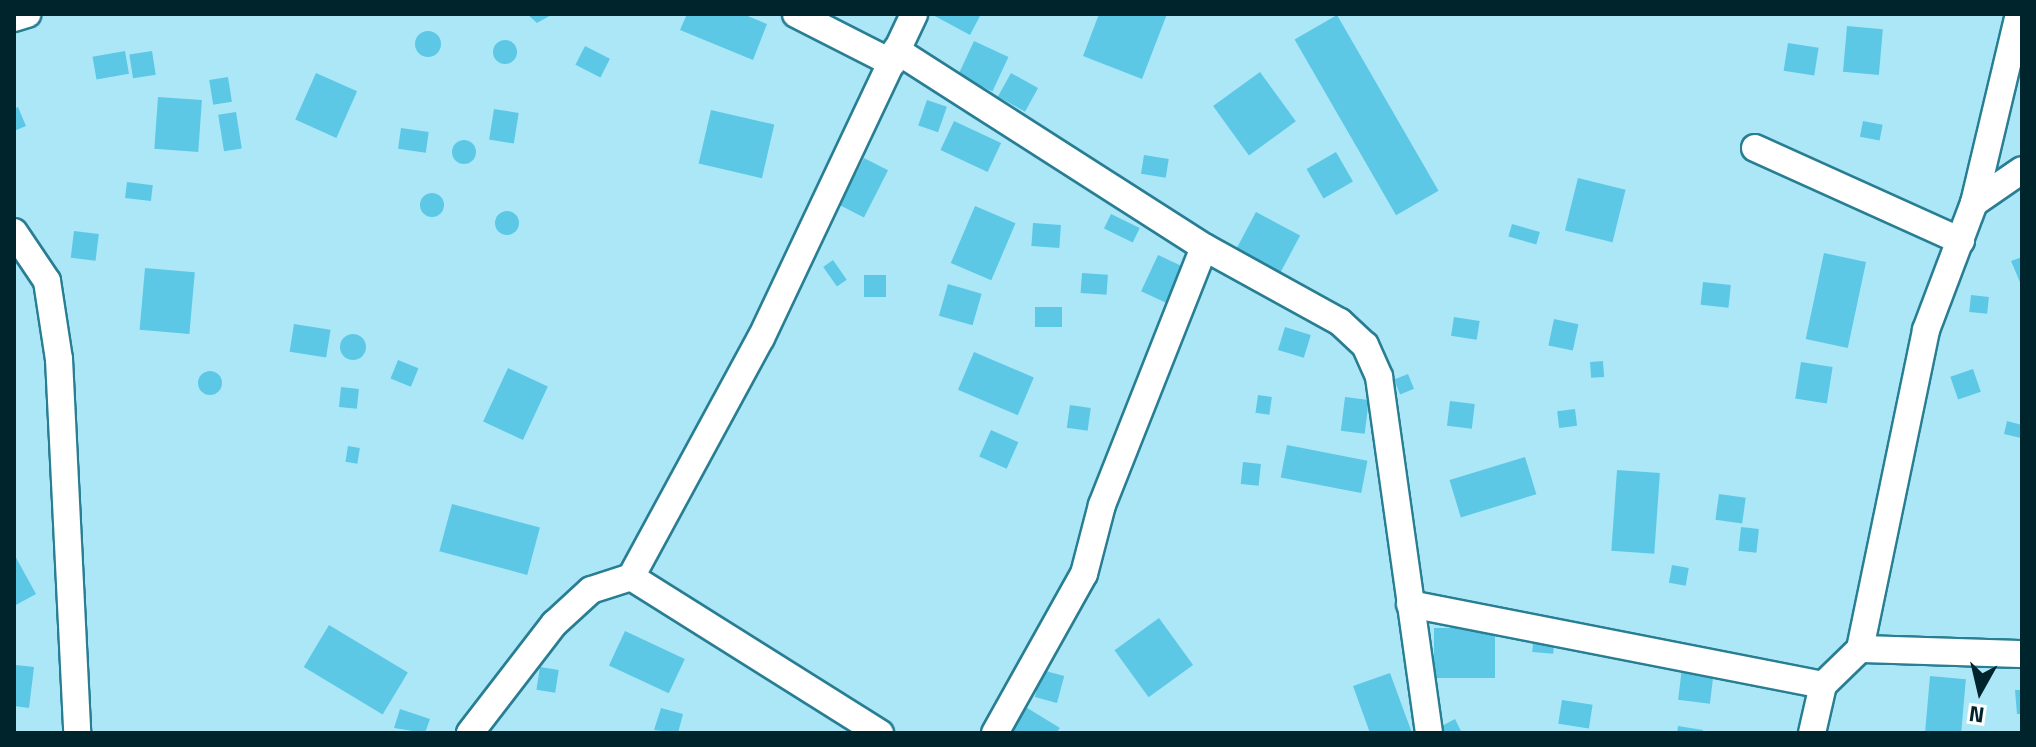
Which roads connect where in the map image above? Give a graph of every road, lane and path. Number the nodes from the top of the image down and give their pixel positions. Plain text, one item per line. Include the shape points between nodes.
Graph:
1 (27, 14) edge
2 (796, 14) edge
3 (914, 14) edge
4 (2019, 14) edge
5 (14, 18) edge
6 (894, 56) junction
7 (1755, 148) dead end
8 (2022, 170) edge
9 (1974, 203) junction
10 (14, 232) edge
11 (1961, 241) junction
12 (1204, 247) junction
13 (631, 577) junction
14 (1410, 604) junction
15 (1860, 649) junction
16 (2022, 654) edge
17 (1823, 685) junction
18 (77, 733) edge
19 (470, 733) edge
20 (880, 733) edge
21 (995, 733) edge
22 (1429, 733) edge
23 (1812, 733) edge

1 - 5 street
2 - 6 street
3 - 6 street
4 - 9 street
6 - 12 street
6 - 13 street via 761,338
7 - 11 street
8 - 9 street
9 - 11 street
10 - 18 street via 47,281 59,359
11 - 15 street via 1926,330
12 - 14 street via 1340,322 1365,345 1379,377
12 - 21 street via 1102,505 1084,574
13 - 19 street via 591,590 554,624
13 - 20 street
14 - 17 street
14 - 22 street
15 - 16 street
15 - 17 street
17 - 23 street

